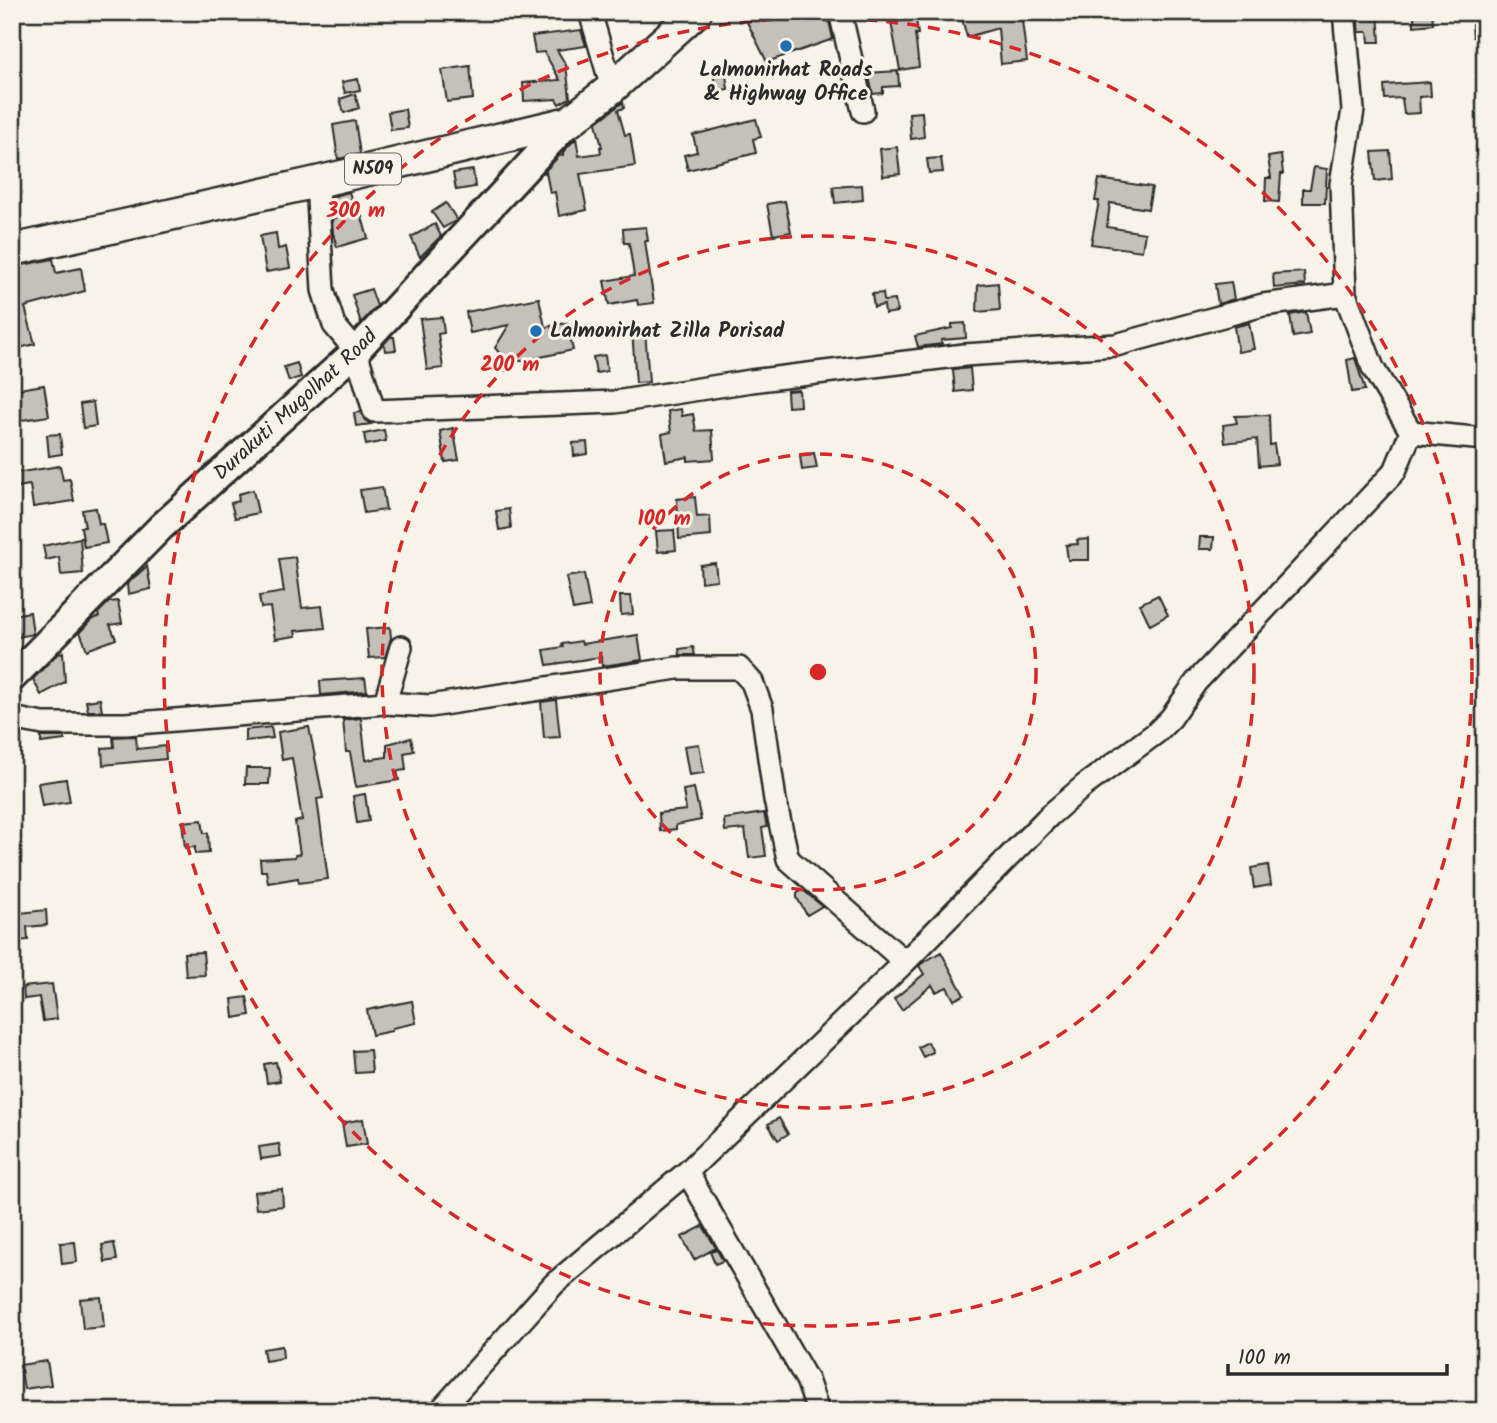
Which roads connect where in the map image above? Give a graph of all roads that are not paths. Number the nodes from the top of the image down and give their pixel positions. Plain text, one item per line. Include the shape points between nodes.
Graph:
1 (590, 12) edge
2 (696, 12) edge
3 (840, 12) edge
4 (1344, 12) edge
5 (612, 88) junction
6 (863, 111) dead end
7 (569, 122) junction
8 (317, 182) junction
9 (12, 250) edge
10 (1345, 294) junction
11 (356, 351) junction
12 (1410, 432) junction
13 (1485, 439) edge
14 (401, 648) dead end
15 (12, 678) edge
16 (385, 703) junction
17 (12, 718) edge
18 (905, 962) junction
19 (687, 1172) junction
20 (440, 1411) edge
21 (818, 1411) edge

1 - 5 street
2 - 5 highway, N509
3 - 6 street
4 - 10 street via 1353,110 1341,184
5 - 7 highway, N509
7 - 8 highway, N509
7 - 11 main road, Durakuti Mugolhat Road
8 - 9 highway, N509
8 - 11 street via 323,290 334,326
10 - 11 street via 1263,305 1116,345 964,355 615,402 374,411
10 - 12 street via 1373,368
11 - 15 main road, Durakuti Mugolhat Road via 161,527
12 - 13 street
12 - 18 street via 1395,471 1196,682 1171,718 1050,815
14 - 16 street
16 - 17 street via 126,724 43,724
16 - 18 street via 430,706 677,668 740,668 752,682 762,709 788,859
18 - 19 street
19 - 20 street via 554,1283
19 - 21 street via 807,1380

